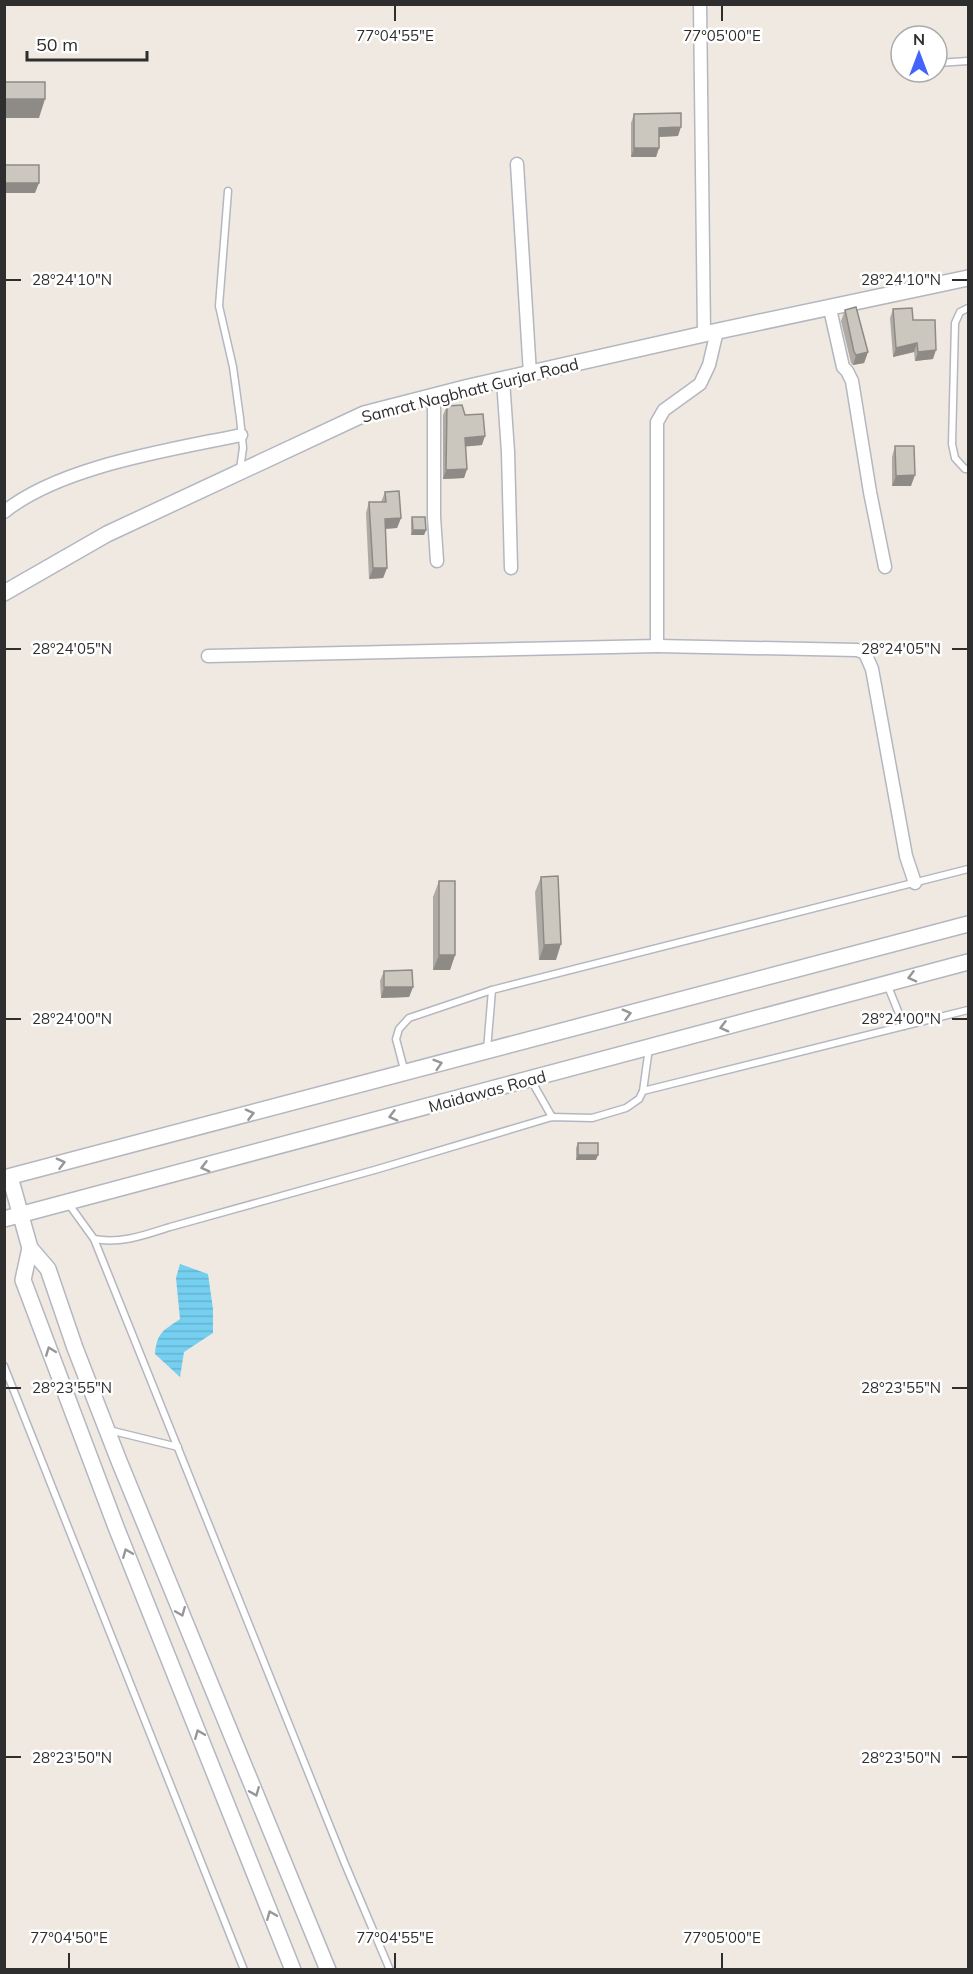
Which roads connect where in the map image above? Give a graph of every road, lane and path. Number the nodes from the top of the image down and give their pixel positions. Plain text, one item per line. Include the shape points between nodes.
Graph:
1 (700, 4) edge
2 (969, 61) edge
3 (949, 62) edge
4 (517, 164) dead end
5 (228, 191) dead end
6 (969, 278) edge
7 (969, 308) edge
8 (830, 309) junction
9 (710, 332) junction
10 (530, 374) junction
11 (503, 380) junction
12 (434, 396) junction
13 (242, 435) junction
14 (969, 469) edge
15 (240, 472) junction
16 (4, 512) edge
17 (437, 561) dead end
18 (885, 567) dead end
19 (511, 568) dead end
20 (4, 593) edge
21 (657, 646) junction
22 (208, 656) dead end
23 (969, 869) edge
24 (915, 883) junction
25 (969, 924) edge
26 (969, 962) edge
27 (886, 983) junction
28 (492, 990) junction
29 (969, 1010) edge
30 (904, 1026) junction
31 (649, 1047) junction
32 (487, 1050) junction
33 (406, 1074) junction
34 (531, 1079) junction
35 (643, 1091) junction
36 (552, 1117) junction
37 (7, 1177) edge
38 (67, 1203) junction
39 (22, 1214) junction
40 (4, 1219) edge
41 (94, 1239) junction
42 (30, 1248) junction
43 (4, 1366) edge
44 (106, 1429) junction
45 (178, 1447) junction
46 (244, 1970) edge
47 (293, 1970) edge
48 (328, 1970) edge
49 (390, 1970) edge

1 - 9 street
2 - 3 lane
4 - 10 street
5 - 13 lane via 219,306 233,367
6 - 8 street, Samrat Nagbhatt Gurjar Road
7 - 14 lane via 960,312 955,323 952,444 955,458
8 - 9 street, Samrat Nagbhatt Gurjar Road
8 - 18 street via 843,367 852,381
9 - 10 street, Samrat Nagbhatt Gurjar Road
9 - 21 street via 709,365 700,384 664,410 657,422
10 - 11 street, Samrat Nagbhatt Gurjar Road
11 - 12 street, Samrat Nagbhatt Gurjar Road
11 - 19 street
12 - 15 street, Samrat Nagbhatt Gurjar Road via 364,414
12 - 17 street
13 - 15 lane
13 - 16 street via 104,466 51,484
15 - 20 street, Samrat Nagbhatt Gurjar Road via 107,534
21 - 22 street
21 - 24 street via 865,653 872,669 906,856
23 - 24 lane
24 - 28 lane
32 -> 25 street
26 -> 27 street, Maidawas Road
27 - 30 lane
27 -> 31 street, Maidawas Road
28 - 32 lane
28 - 33 lane via 409,1018 396,1039
29 - 30 lane
30 - 35 lane
31 - 34 street, Maidawas Road
31 - 35 lane
33 -> 32 street
37 -> 33 street
34 - 36 lane
34 -> 38 street, Maidawas Road
35 - 36 lane via 639,1100 626,1108 592,1118
36 - 41 lane via 143,1236 110,1242
37 - 39 street
38 - 39 street, Maidawas Road
38 - 41 lane
39 - 40 street, Maidawas Road
39 - 42 street
41 - 45 lane
42 - 44 street via 48,1269
47 -> 42 street via 22,1280
43 - 46 lane
44 - 45 lane
44 -> 48 street
45 - 49 lane

